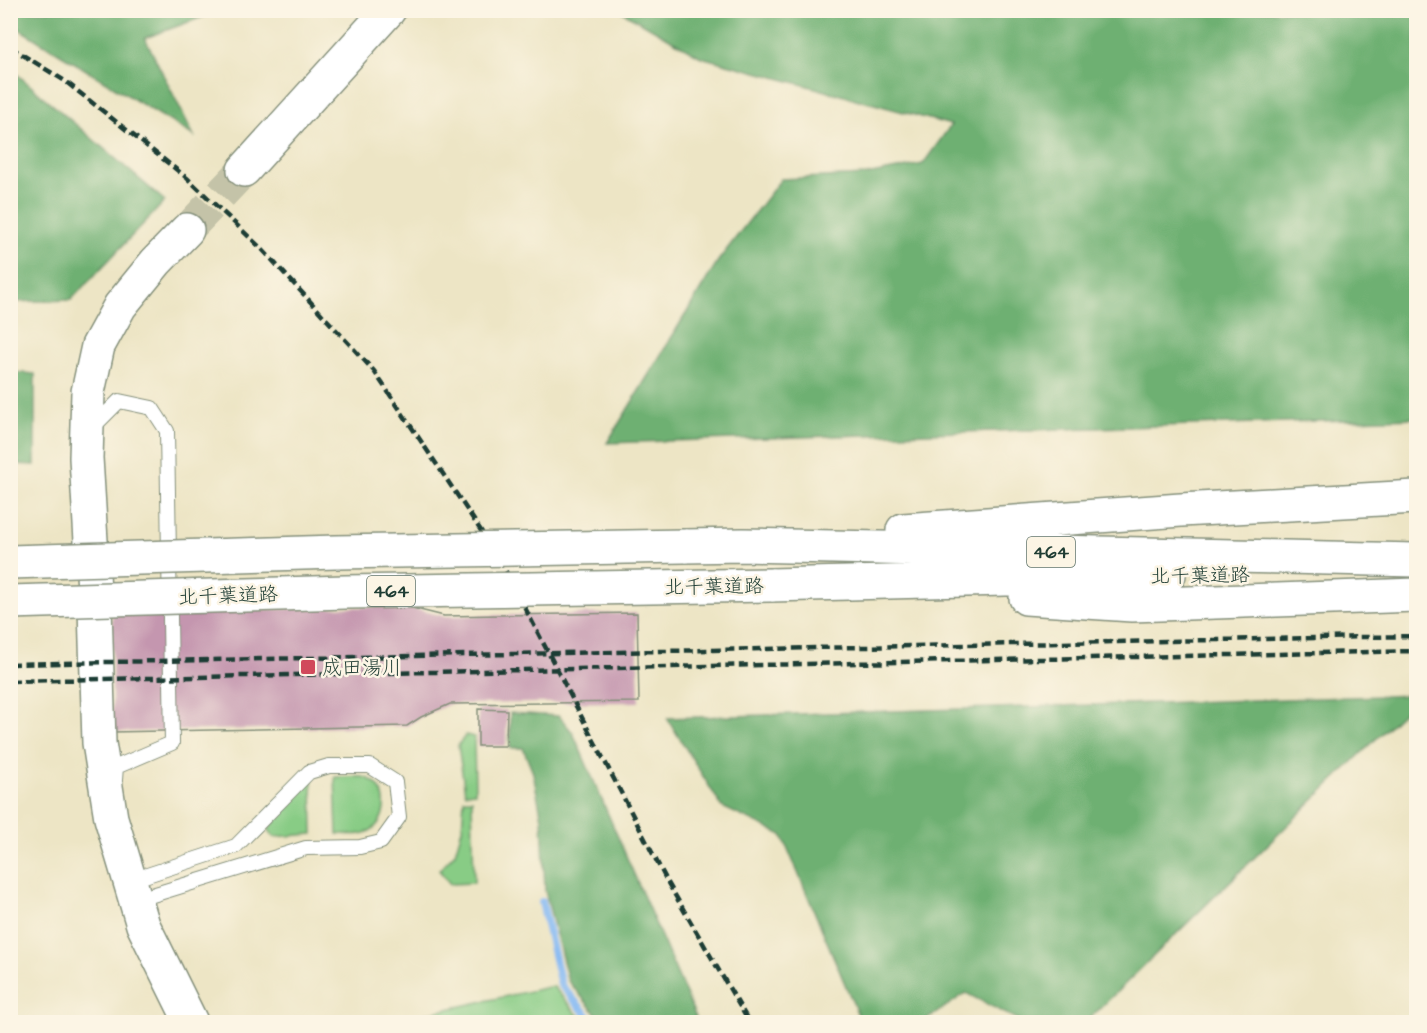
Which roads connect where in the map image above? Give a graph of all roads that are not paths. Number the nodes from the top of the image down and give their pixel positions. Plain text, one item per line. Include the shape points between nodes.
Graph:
1 (389, 10) edge
2 (244, 170) tunnel mouth
3 (187, 230) tunnel mouth
4 (87, 432) junction
5 (1416, 497) edge
6 (743, 545) junction
7 (1416, 561) edge
8 (10, 562) edge
9 (831, 584) junction
10 (1416, 595) edge
11 (10, 602) edge
12 (111, 818) junction
13 (132, 890) junction
14 (191, 1023) edge

1 - 2 main road
3 - 4 main road via 120,306 98,346 88,392
4 - 12 main road via 99,743
4 - 12 lane via 119,401 152,408 167,431 172,743 116,767
5 - 6 main road via 966,525
6 - 7 main road, 北千葉道路 / 464
6 - 8 main road, 北千葉道路 / 464, bridge
7 - 9 main road, 北千葉道路 / 464 via 1305,573
9 - 10 main road via 1132,605
9 - 11 main road, 北千葉道路 / 464, bridge via 345,591
12 - 13 main road
13 - 13 lane via 236,846 309,772 329,766 370,766 395,782 399,817 381,842 360,847 306,848
13 - 14 main road via 154,951

